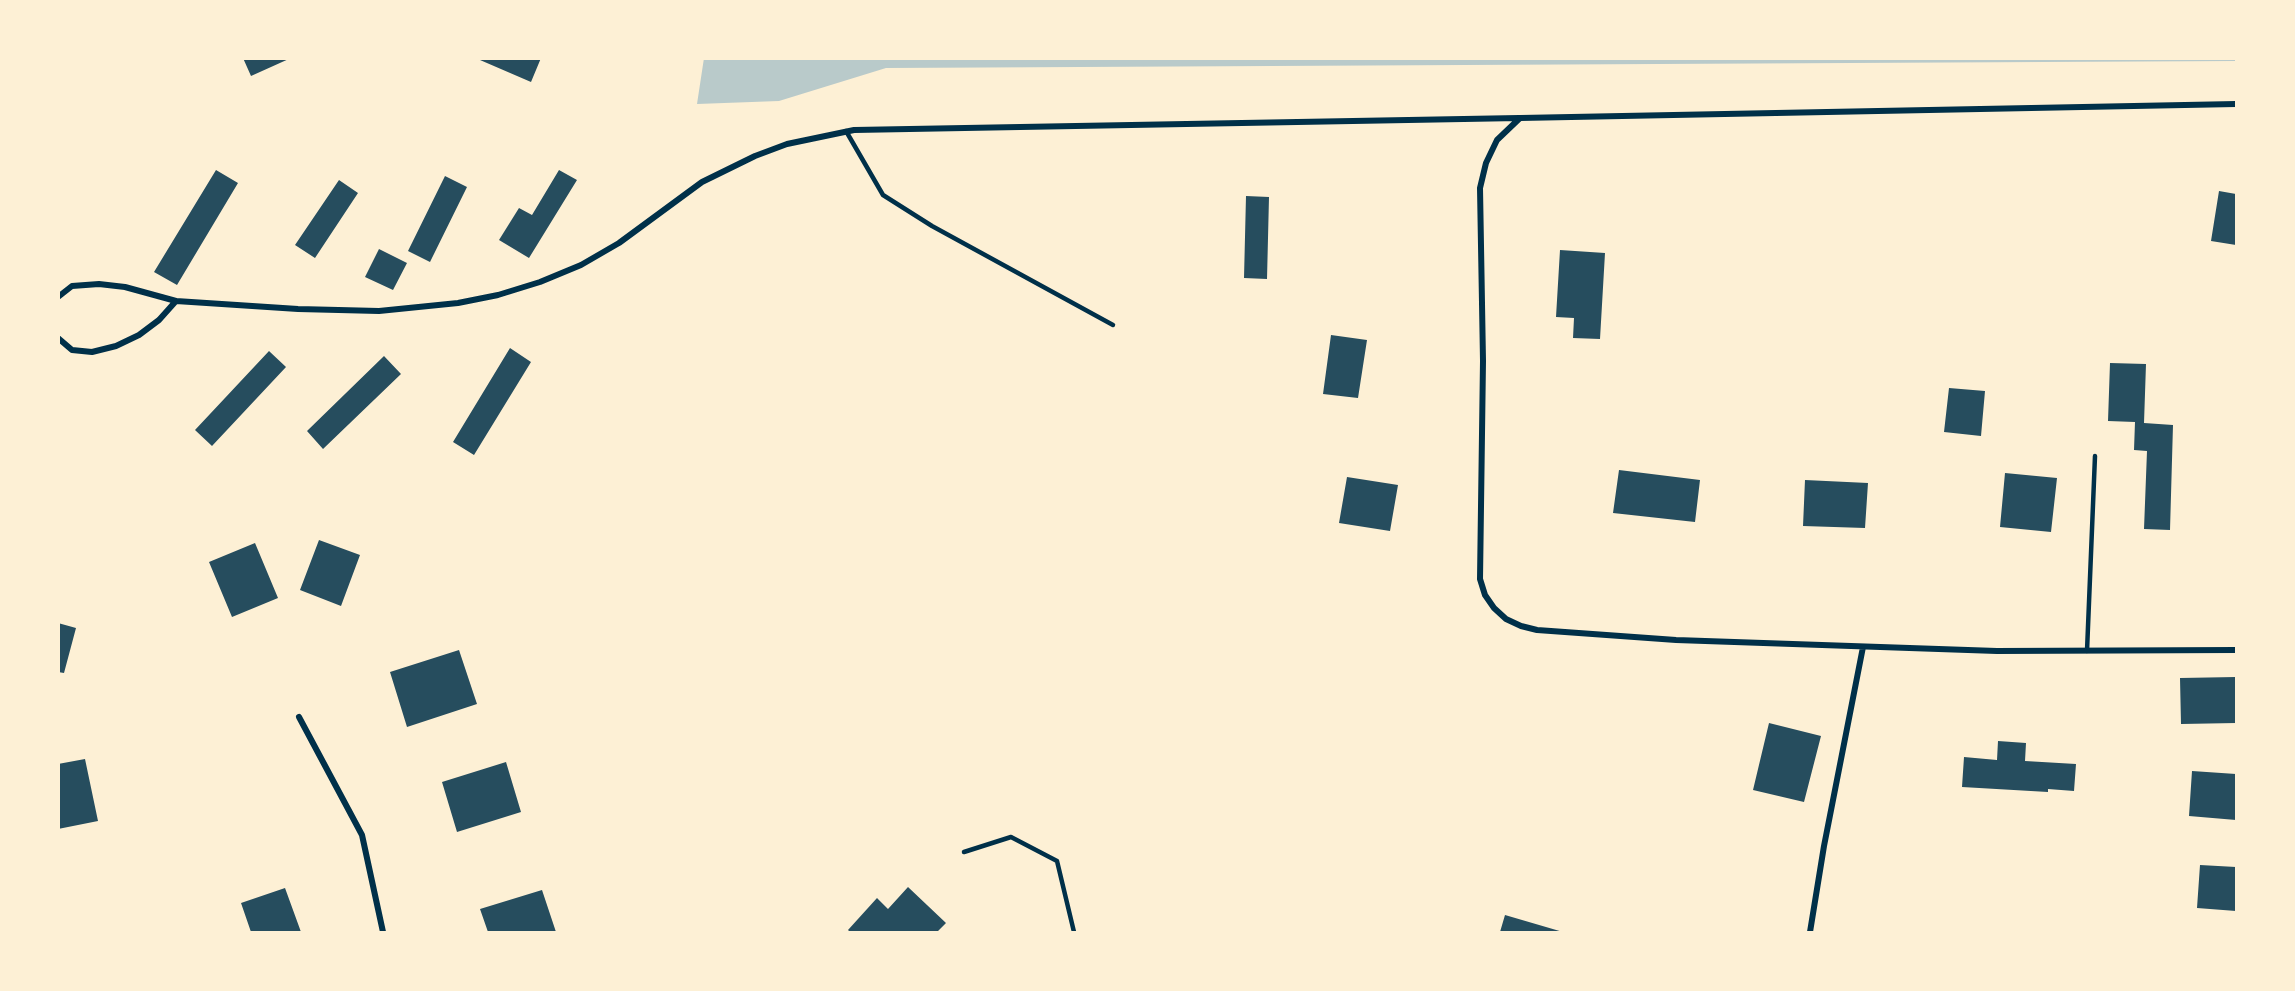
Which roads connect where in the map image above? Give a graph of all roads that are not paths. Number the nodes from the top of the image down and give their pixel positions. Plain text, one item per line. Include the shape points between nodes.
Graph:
1 (2236, 104) edge
2 (1520, 118) junction
3 (846, 131) junction
4 (58, 297) edge
5 (176, 301) junction
6 (1113, 325) dead end
7 (58, 338) edge
8 (2095, 456) dead end
9 (1863, 647) junction
10 (2236, 650) edge
11 (2087, 651) junction
12 (299, 717) dead end
13 (964, 852) dead end
14 (383, 933) edge
15 (1074, 933) edge
16 (1810, 933) edge

1 - 2 street
2 - 3 street
2 - 9 street via 1497,140 1480,188 1480,579 1485,595 1506,619 1537,630
3 - 5 street via 787,144 755,156 702,182 619,243 581,265 498,295 379,311
3 - 6 lane via 883,195
4 - 5 street via 72,286 99,284
5 - 7 street via 139,335 116,346 92,352 72,350
8 - 11 lane
9 - 11 street
9 - 16 street
10 - 11 street
12 - 14 street via 362,835
13 - 15 lane via 1011,837 1057,861

